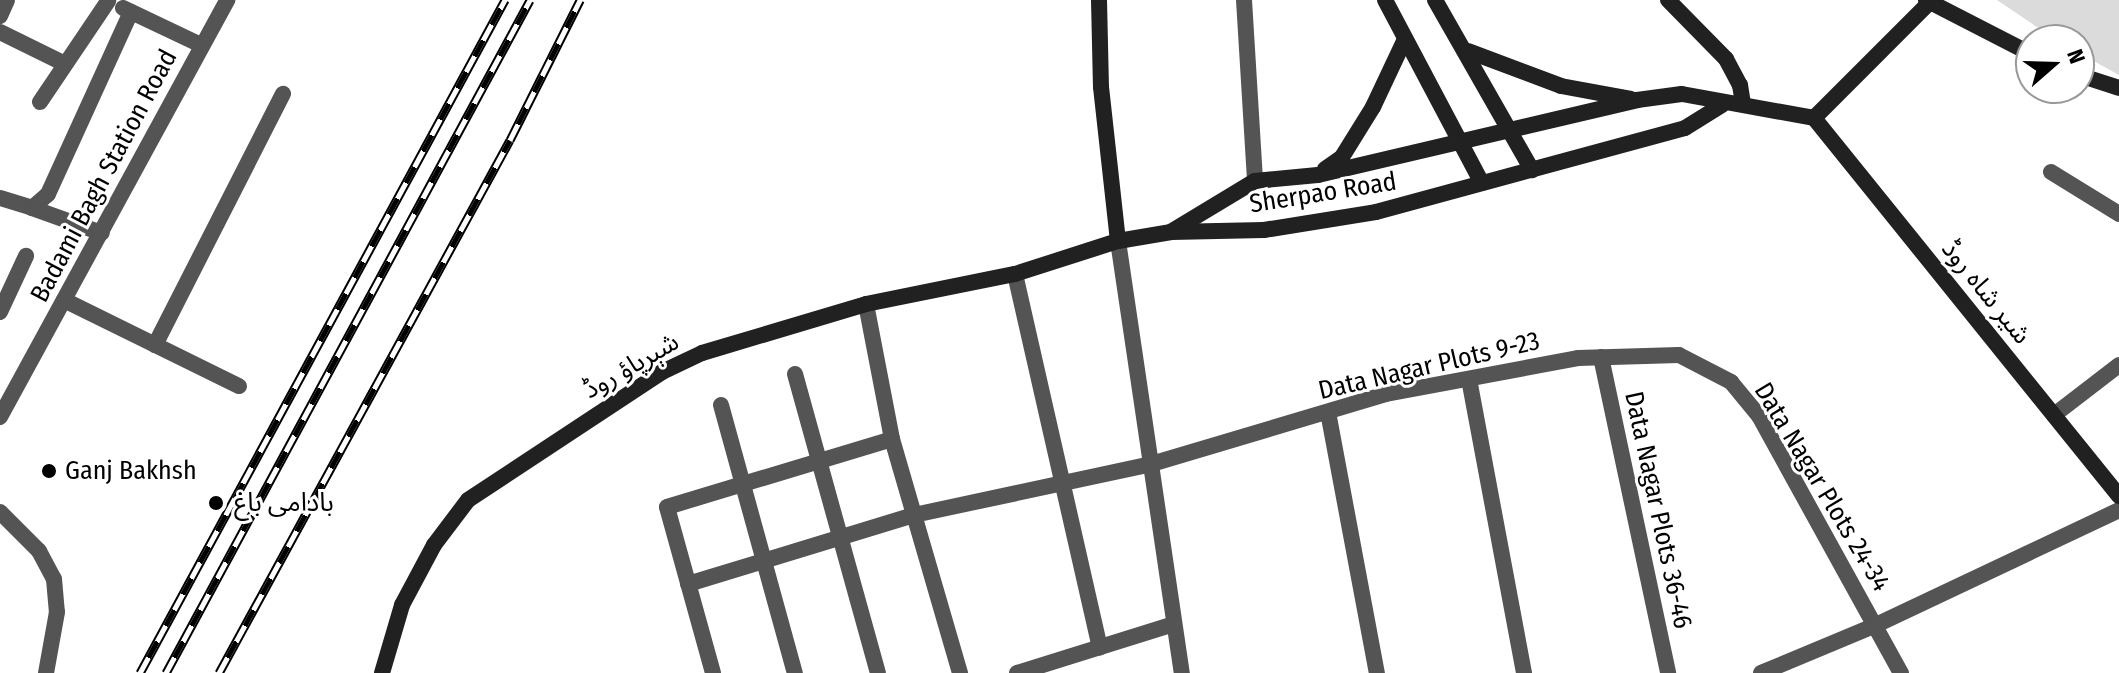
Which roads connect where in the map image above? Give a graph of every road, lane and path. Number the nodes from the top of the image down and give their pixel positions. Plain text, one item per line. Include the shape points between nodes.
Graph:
1 (7, 0) edge
2 (227, 0) edge
3 (1099, 0) edge
4 (1244, 0) edge
5 (1385, 0) edge
6 (1435, 0) edge
7 (1668, 0) edge
8 (107, 1) edge
9 (1928, 1) edge
10 (131, 12) junction
11 (0, 16) edge
12 (0, 32) edge
13 (1405, 39) junction
14 (201, 45) junction
15 (2015, 46) edge
16 (1468, 51) junction
17 (65, 64) junction
18 (2095, 80) edge
19 (2119, 88) edge
20 (283, 94) dead end
21 (1637, 100) junction
22 (40, 102) dead end
23 (1743, 103) junction
24 (1722, 105) junction
25 (1814, 118) junction
26 (1510, 129) junction
27 (1460, 141) junction
28 (1532, 170) junction
29 (2051, 172) dead end
30 (1318, 175) junction
31 (1255, 181) junction
32 (1482, 183) junction
33 (0, 198) edge
34 (32, 208) junction
35 (2119, 214) edge
36 (1171, 232) junction
37 (102, 233) junction
38 (1118, 241) junction
39 (26, 256) dead end
40 (1015, 274) junction
41 (64, 300) junction
42 (866, 304) junction
43 (0, 312) edge
44 (155, 345) junction
45 (1679, 355) joint
46 (1601, 357) junction
47 (2119, 365) edge
48 (795, 374) dead end
49 (1469, 379) junction
50 (239, 386) dead end
51 (721, 405) dead end
52 (1328, 412) junction
53 (1, 413) edge
54 (2054, 415) junction
55 (892, 439) junction
56 (819, 460) junction
57 (1148, 465) junction
58 (1062, 480) junction
59 (744, 483) junction
60 (2119, 496) edge
61 (2119, 510) edge
62 (0, 512) edge
63 (914, 515) junction
64 (842, 541) junction
65 (765, 561) junction
66 (688, 584) junction
67 (1174, 624) junction
68 (1876, 625) junction
69 (1100, 647) junction
70 (46, 673) edge
71 (382, 673) edge
72 (713, 673) edge
73 (795, 673) edge
74 (878, 673) edge
75 (960, 673) edge
76 (1017, 673) edge
77 (1181, 673) edge
78 (1377, 673) edge
79 (1524, 673) edge
80 (1668, 673) edge
81 (1761, 673) edge
82 (1901, 673) edge

1 - 11 street
2 - 14 street, Badami Bagh Station Road
3 - 38 main road via 1101,87
4 - 31 street
5 - 13 main road
6 - 16 main road
7 - 23 main road via 1726,59
8 - 10 street
8 - 17 street
9 - 15 main road
9 - 25 main road
10 - 14 street
10 - 34 street via 48,194
12 - 17 street
13 - 27 main road
13 - 30 main road via 1342,157
14 - 37 street, Badami Bagh Station Road
16 - 21 main road via 1561,86
16 - 26 main road
17 - 22 street
18 - 19 main road
20 - 44 street
21 - 24 main road via 1682,94
21 - 26 main road, Sherpao Road
23 - 24 main road
23 - 25 main road
24 - 28 main road, Sherpao Road via 1685,128
25 - 54 main road, شیر شاہ روڈ
26 - 27 main road, Sherpao Road
26 - 28 main road
27 - 30 main road, Sherpao Road
27 - 32 main road
28 - 32 main road, Sherpao Road
29 - 35 street
30 - 31 main road, Sherpao Road
31 - 36 main road, Sherpao Road
32 - 36 main road, Sherpao Road via 1376,212 1264,230
33 - 34 street
34 - 37 street
36 - 38 main road, Sherpao Road
37 - 41 street, Badami Bagh Station Road
38 - 40 main road, شېرپاؤ روڈ
38 - 57 street
39 - 43 street
40 - 42 main road, شېرپاؤ روڈ
40 - 58 street
41 - 44 street
41 - 53 street, Badami Bagh Station Road
42 - 55 street
42 - 71 main road, شېرپاؤ روڈ via 688,359 506,471 468,500 434,545 402,605
44 - 50 street
45 - 46 street, Data Nagar Plots 9-23
45 - 68 street, Data Nagar Plots 24-34 via 1731,382 1759,416
46 - 49 street, Data Nagar Plots 9-23
46 - 80 street, Data Nagar Plots 36-46
47 - 54 street
48 - 56 street
49 - 52 street, Data Nagar Plots 9-23
49 - 79 street
51 - 59 street
52 - 57 street, Data Nagar Plots 9-23
52 - 78 street
54 - 60 main road, شیر شاہ روڈ
55 - 56 street
55 - 63 street
56 - 59 street
56 - 64 street
57 - 58 street, Data Nagar Plots 9-23
57 - 67 street
58 - 63 street, Data Nagar Plots 9-23
58 - 69 street
59 - 65 street
59 - 66 street via 667,507
61 - 68 street
62 - 70 street via 39,551 54,579 57,612
63 - 64 street, Data Nagar Plots 9-23
63 - 75 street
64 - 65 street, Data Nagar Plots 9-23
64 - 74 street
65 - 66 street, Data Nagar Plots 9-23
65 - 73 street
66 - 72 street
67 - 69 street
67 - 77 street
68 - 81 street
68 - 82 street, Data Nagar Plots 24-34
69 - 76 street

